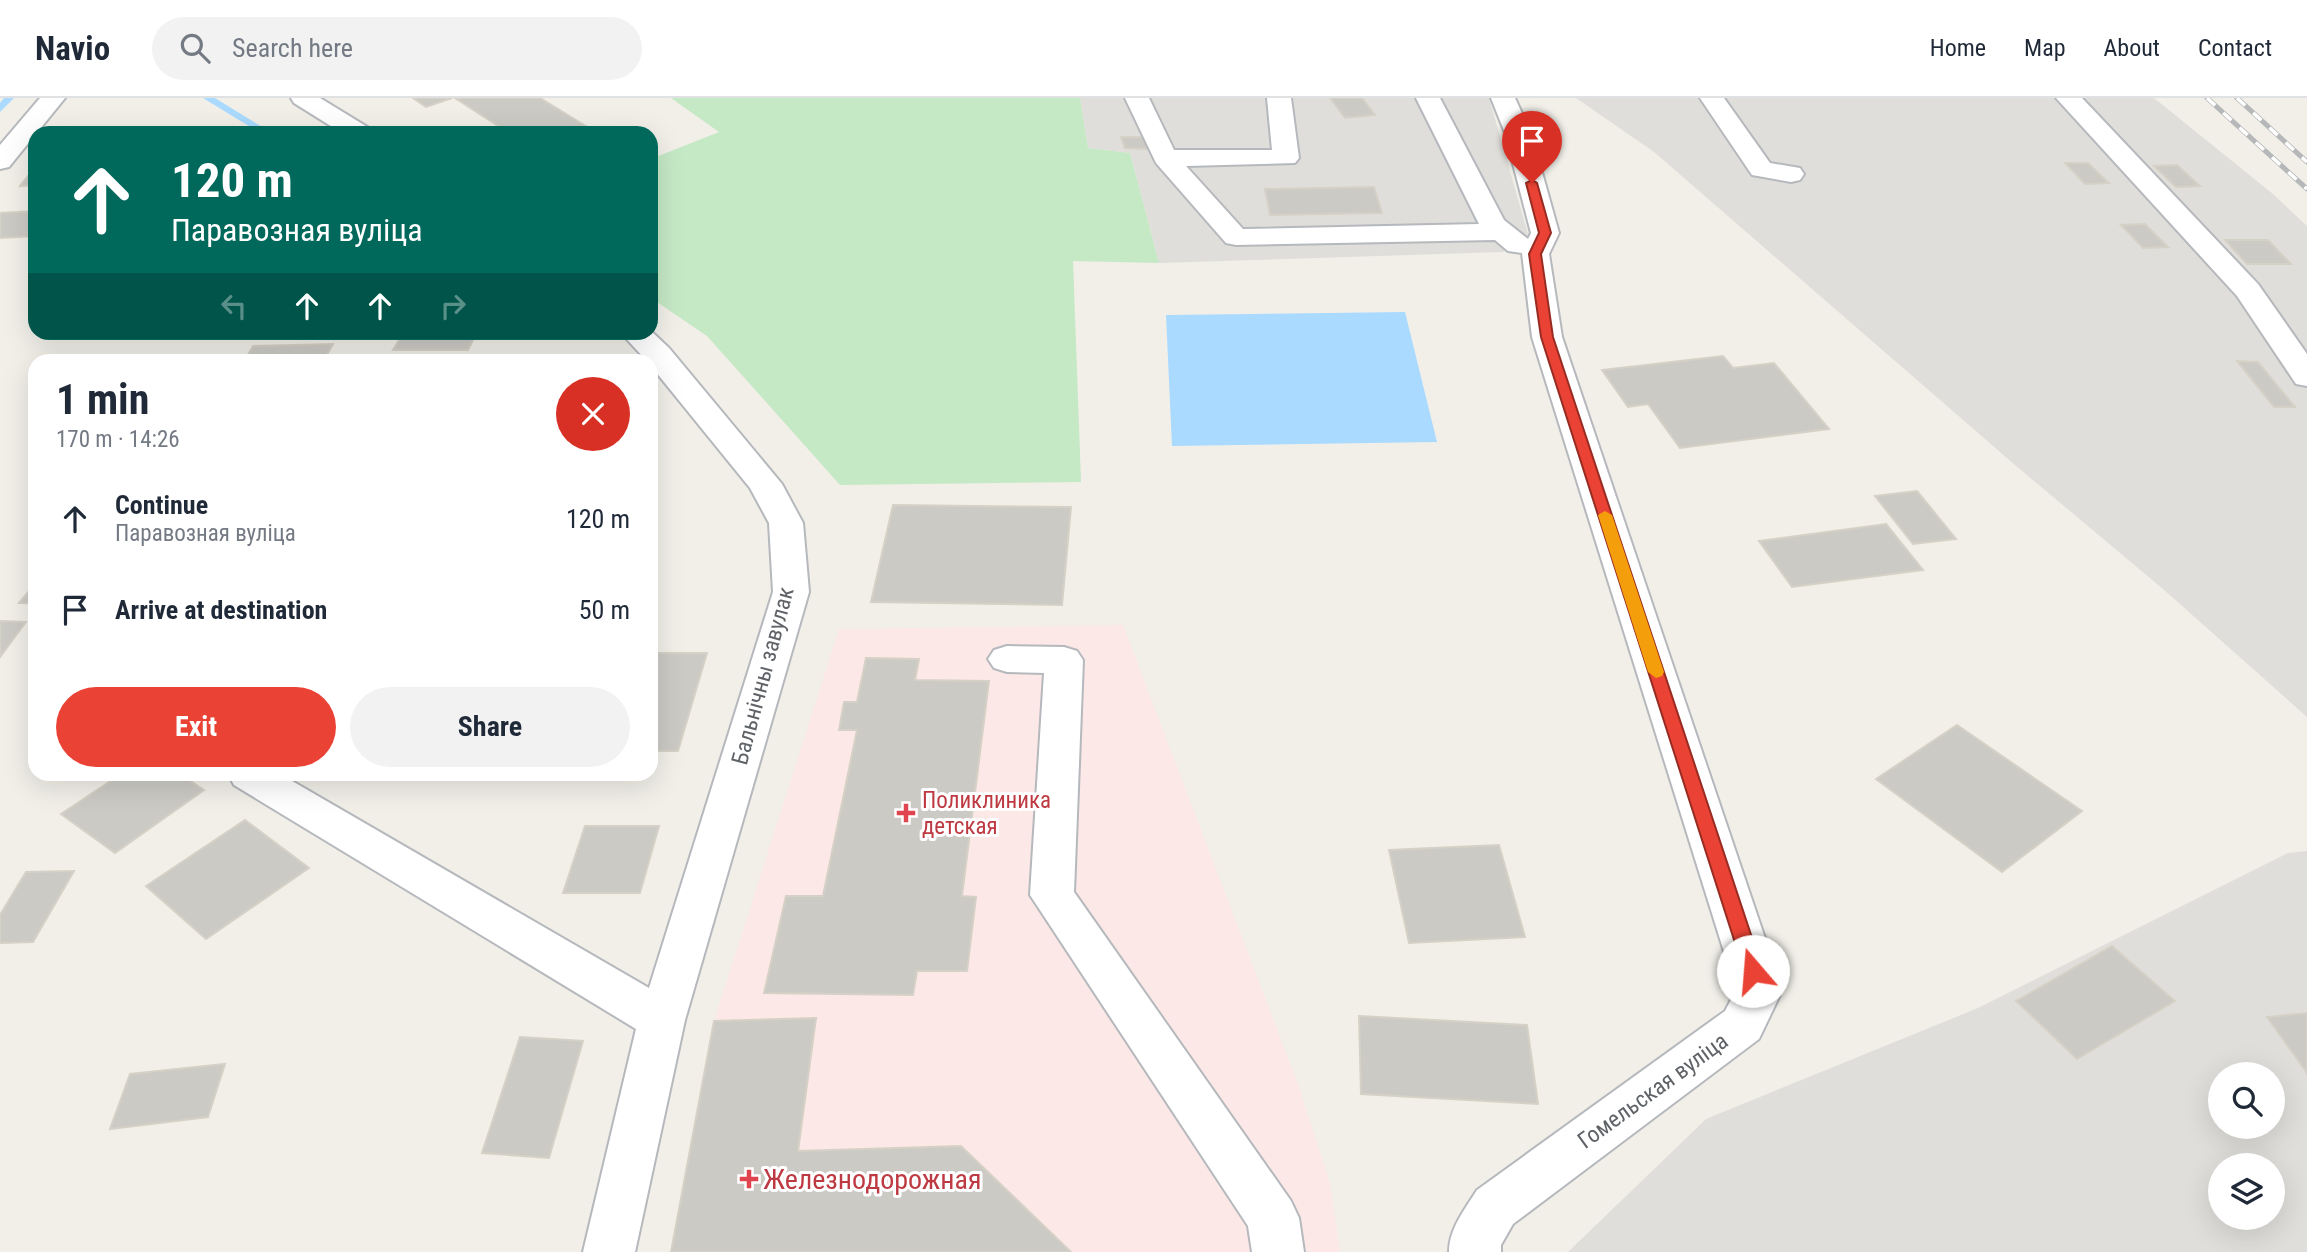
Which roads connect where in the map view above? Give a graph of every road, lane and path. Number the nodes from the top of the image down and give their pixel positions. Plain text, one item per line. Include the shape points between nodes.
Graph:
1 (53, 98) edge
2 (351, 98) edge
3 (1137, 98) edge
4 (1279, 98) edge
5 (1428, 98) edge
6 (1503, 98) edge
7 (1712, 98) edge
8 (2068, 98) edge
9 (312, 103) edge
10 (29, 126) edge
11 (349, 126) edge
12 (28, 128) edge
13 (1166, 158) junction
14 (0, 161) edge
15 (1791, 174) dead end
16 (1502, 232) junction
17 (1535, 254) junction
18 (643, 340) edge
19 (657, 354) edge
20 (658, 355) edge
21 (2307, 377) edge
22 (1007, 659) dead end
23 (260, 781) edge
24 (662, 1020) junction
25 (609, 1252) edge
26 (1278, 1252) edge
27 (1475, 1252) edge

1 - 10 street
2 - 9 street
3 - 13 street
4 - 13 street via 1286,158
5 - 16 street via 1493,225
6 - 17 street via 1518,133 1545,233
7 - 15 street via 1761,169
8 - 21 street via 2248,290
9 - 11 street
12 - 14 street
13 - 16 street via 1236,237
16 - 17 street
17 - 27 street, Гомельская вуліца via 1547,337 1757,995 1742,1025 1496,1207 1475,1241
18 - 19 street, Бальнічны завулак
20 - 24 street, Бальнічны завулак via 765,484 786,523 791,592
22 - 26 street via 1064,660 1052,895 1273,1218
23 - 24 street
24 - 25 street, Бальнічны завулак

